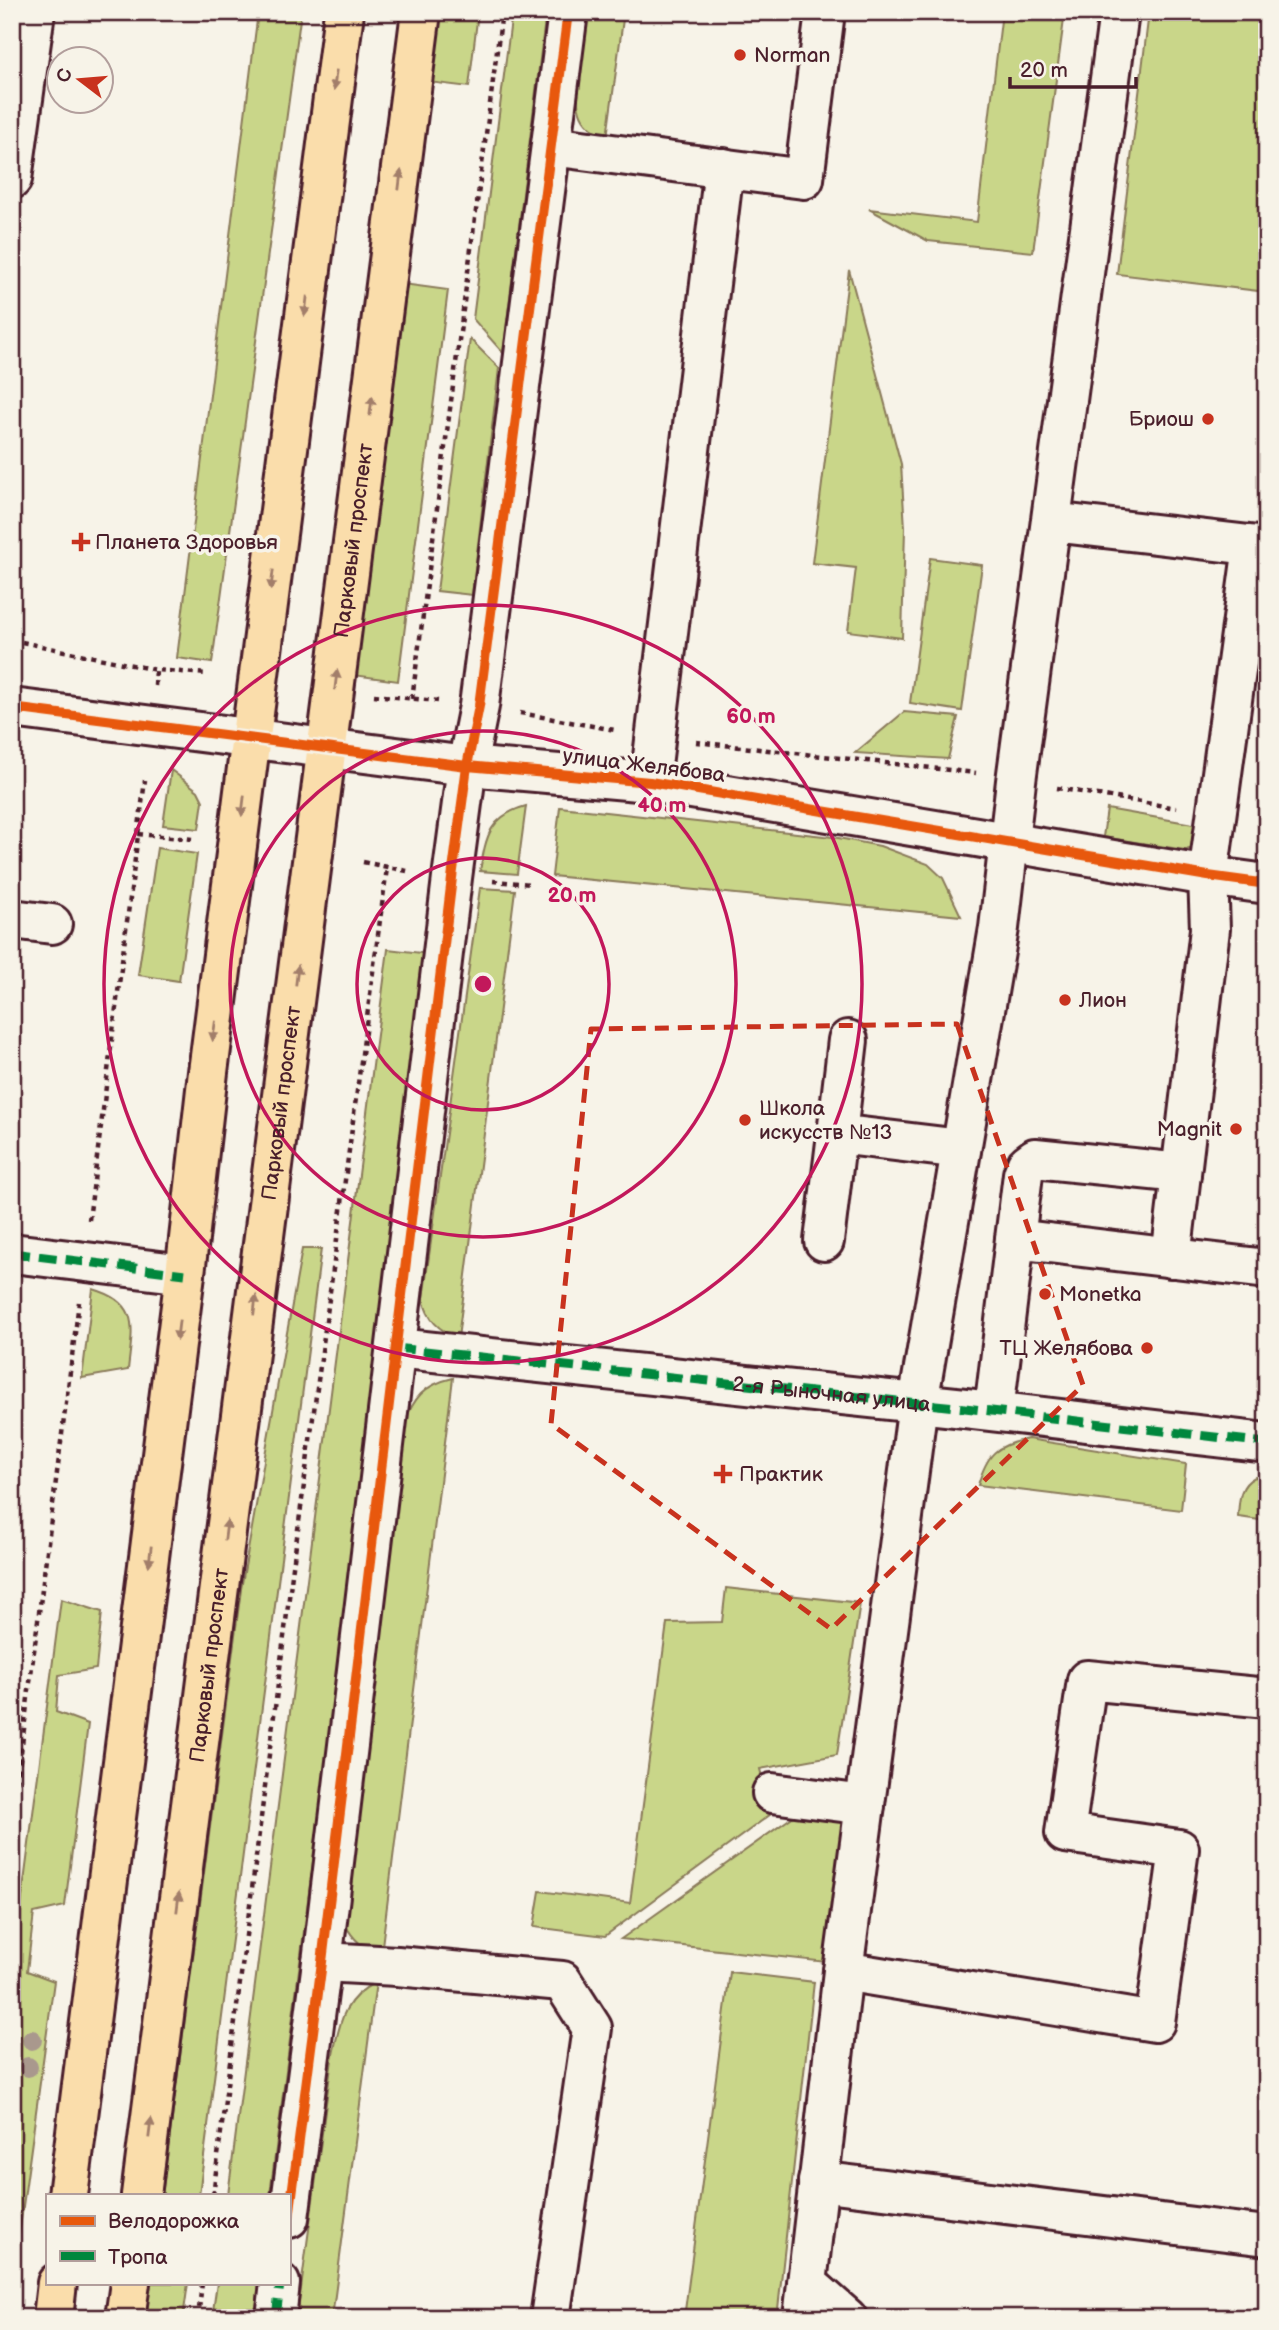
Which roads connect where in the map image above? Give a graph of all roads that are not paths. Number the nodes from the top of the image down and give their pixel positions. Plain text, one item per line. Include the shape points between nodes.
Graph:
1 (35, 12) edge
2 (344, 12) edge
3 (421, 12) edge
4 (568, 12) edge
5 (825, 12) edge
6 (1119, 12) edge
7 (551, 146) junction
8 (724, 168) junction
9 (12, 179) edge
10 (1052, 522) junction
11 (1260, 547) edge
12 (12, 708) edge
13 (251, 738) junction
14 (328, 748) junction
15 (467, 766) junction
16 (650, 782) junction
17 (1010, 842) junction
18 (1208, 876) junction
19 (1267, 884) edge
20 (12, 919) edge
21 (52, 924) dead end
22 (849, 1040) dead end
23 (837, 1134) junction
24 (961, 1149) junction
25 (1181, 1173) junction
26 (1015, 1239) junction
27 (824, 1241) dead end
28 (12, 1253) edge
29 (1171, 1258) junction
30 (1267, 1269) edge
31 (185, 1274) junction
32 (396, 1348) junction
33 (918, 1403) junction
34 (994, 1411) junction
35 (1267, 1443) edge
36 (1267, 1698) edge
37 (772, 1794) dead end
38 (865, 1805) junction
39 (322, 1962) junction
40 (843, 1971) junction
41 (818, 2181) junction
42 (68, 2194) edge
43 (141, 2194) edge
44 (290, 2210) edge
45 (1267, 2236) edge
46 (57, 2284) edge
47 (130, 2284) edge
48 (281, 2284) edge
49 (805, 2300) edge
50 (53, 2318) edge
51 (125, 2318) edge
52 (276, 2318) edge
53 (550, 2318) edge
54 (847, 2318) edge

1 - 9 street
2 -> 13 main road
14 -> 3 main road, Парковый проспект
4 - 7 street
5 - 8 street via 804,179
6 - 10 street
7 - 8 street
7 - 15 street via 479,706
8 - 16 street
10 - 11 street
10 - 17 street
11 - 18 street
12 - 13 street, улица Желябова
13 - 14 street, улица Желябова
13 -> 31 main road
14 - 15 street, улица Желябова
43 -> 14 main road, Парковый проспект
15 - 16 street, улица Желябова
15 - 32 street
16 - 17 street, улица Желябова
17 - 18 street, улица Желябова
17 - 24 street
18 - 19 street, улица Желябова
18 - 25 street via 1210,929
20 - 21 street
22 - 23 street
23 - 24 street
23 - 27 street
24 - 33 street
25 - 26 street via 1035,1158 1023,1174
25 - 29 street
26 - 29 street
26 - 34 street
28 - 31 street
29 - 30 street
31 -> 42 main road
32 - 33 street, 2-я Рыночная улица
32 - 39 street
33 - 34 street, 2-я Рыночная улица
33 - 38 street
34 - 35 street, 2-я Рыночная улица
36 - 40 street via 1087,1680 1065,1833 1180,1849 1156,2022
37 - 38 street
38 - 40 street
39 - 44 street
39 - 53 street via 562,1981 592,2028
40 - 41 street
41 - 45 street
41 - 49 street
46 - 50 main road
47 - 51 main road
48 - 52 street
49 - 54 street

